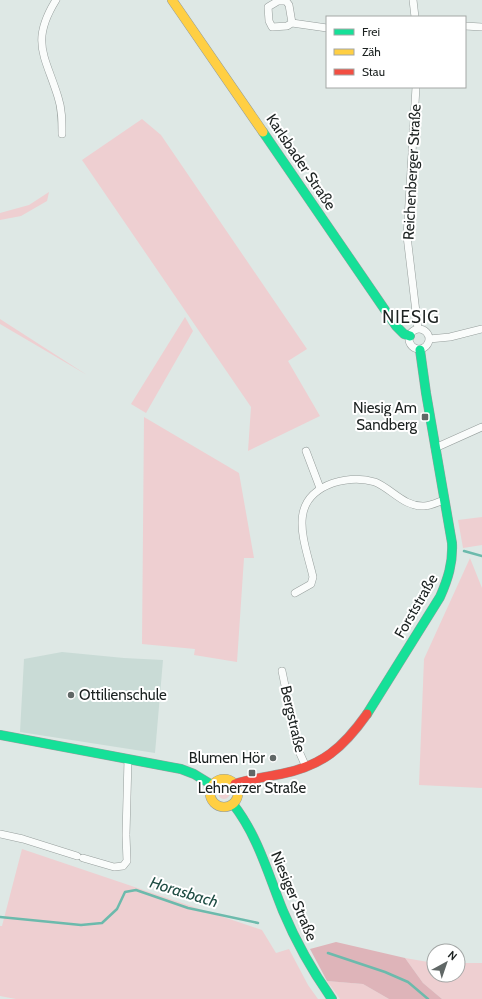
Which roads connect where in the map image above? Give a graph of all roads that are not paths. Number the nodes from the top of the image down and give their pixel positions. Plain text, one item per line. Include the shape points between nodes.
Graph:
1 (56, 0) edge
2 (172, 0) edge
3 (278, 0) edge
4 (413, 0) edge
5 (415, 16) edge
6 (292, 23) junction
7 (466, 26) edge
8 (482, 27) edge
9 (326, 28) edge
10 (416, 88) edge
11 (62, 134) dead end
12 (418, 329) junction
13 (482, 329) edge
14 (410, 336) junction
15 (429, 339) junction
16 (420, 350) junction
17 (482, 427) edge
18 (435, 448) junction
19 (306, 451) dead end
20 (320, 488) junction
21 (444, 500) junction
22 (295, 593) dead end
23 (282, 671) dead end
24 (0, 735) edge
25 (128, 759) junction
26 (306, 767) junction
27 (235, 784) junction
28 (212, 785) junction
29 (233, 804) junction
30 (0, 834) edge
31 (332, 999) edge

1 - 11 street via 44,24 42,45 60,105
2 - 14 street, Karlsbader Straße via 396,326
3 - 6 street via 286,1 289,5
3 - 6 street via 268,7 272,27
4 - 5 street
6 - 9 street
7 - 8 street
10 - 12 street, Reichenberger Straße via 407,236
12 - 14 street
12 - 15 street via 426,332
13 - 15 street
14 - 16 street via 409,342 412,347
15 - 16 street via 427,346
16 - 18 street, Forststraße
17 - 18 street
18 - 21 street, Forststraße
19 - 20 street
20 - 21 street via 338,481 362,479 375,482 405,502 417,506
20 - 22 street via 303,508 302,518 313,577 311,584
21 - 26 street, Forststraße via 452,552 451,571 440,596 360,723 327,756
23 - 26 street, Bergstraße via 298,749
24 - 25 street
25 - 28 street via 181,769
25 - 30 street via 127,861 123,866 114,867
26 - 27 street, Forststraße
27 - 28 street via 223,778
27 - 29 street via 238,797
28 - 29 street via 209,793 216,805 224,807
29 - 31 street, Niesiger Straße via 253,833 305,958

